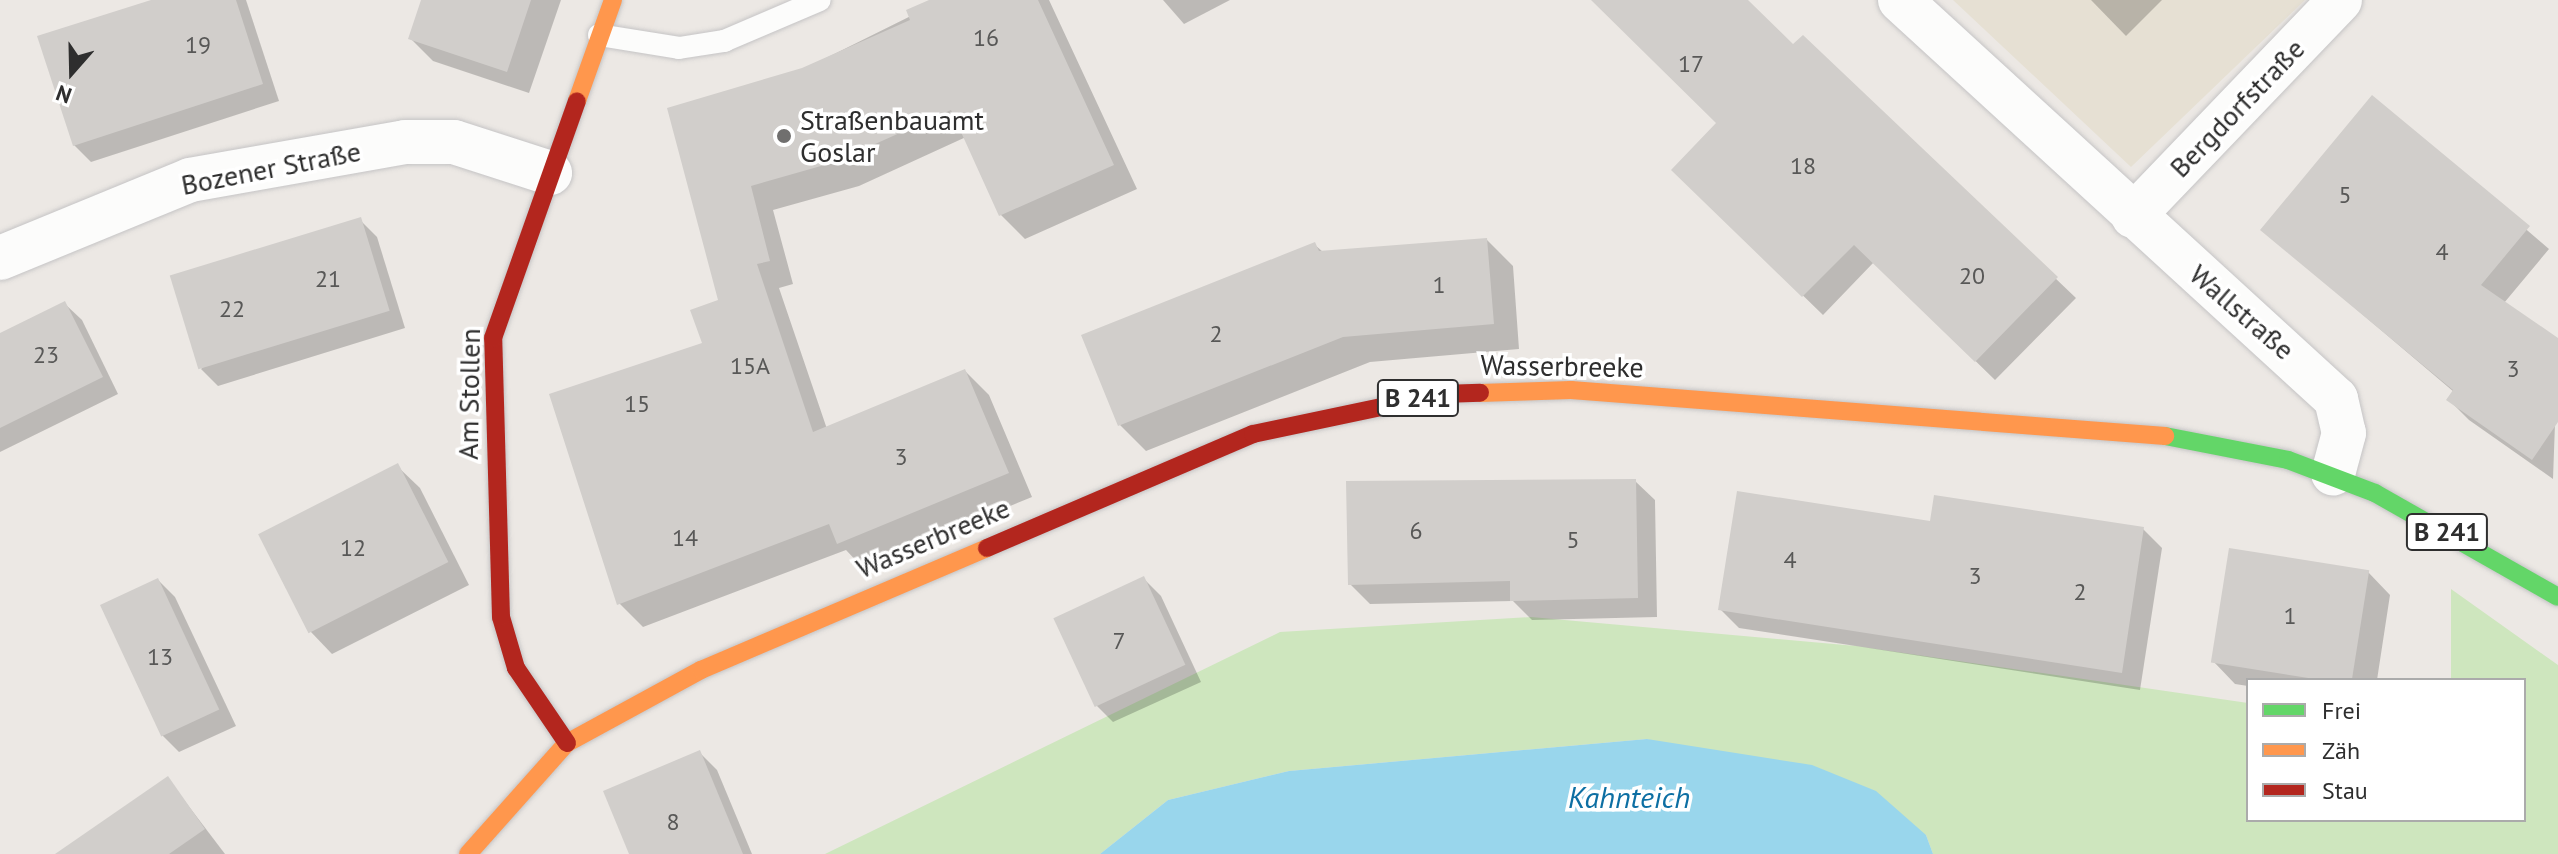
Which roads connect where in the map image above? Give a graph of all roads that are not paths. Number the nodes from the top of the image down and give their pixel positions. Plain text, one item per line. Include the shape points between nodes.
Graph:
1 (613, 0) edge
2 (820, 0) edge
3 (1900, 0) edge
4 (2340, 0) edge
5 (599, 35) junction
6 (550, 173) junction
7 (2133, 216) junction
8 (0, 258) edge
9 (2333, 474) junction
10 (2558, 597) edge
11 (567, 743) junction
12 (468, 854) edge

1 - 5 main road, Am Stollen
2 - 5 lane via 724,41 637,46
3 - 7 street, Wallstraße
4 - 7 street, Bergdorfstraße
5 - 6 main road, Am Stollen
6 - 8 street, Bozener Straße via 454,142 405,142 190,180
6 - 11 main road, Am Stollen via 493,338 493,414 501,617 516,668
7 - 9 street, Wallstraße via 2336,399 2344,433
9 - 10 main road, B 241
9 - 11 main road, Wasserbreeke / B 241 via 2239,446 2093,428 1571,390 1442,394 1253,434 701,670
11 - 12 main road, B 241

